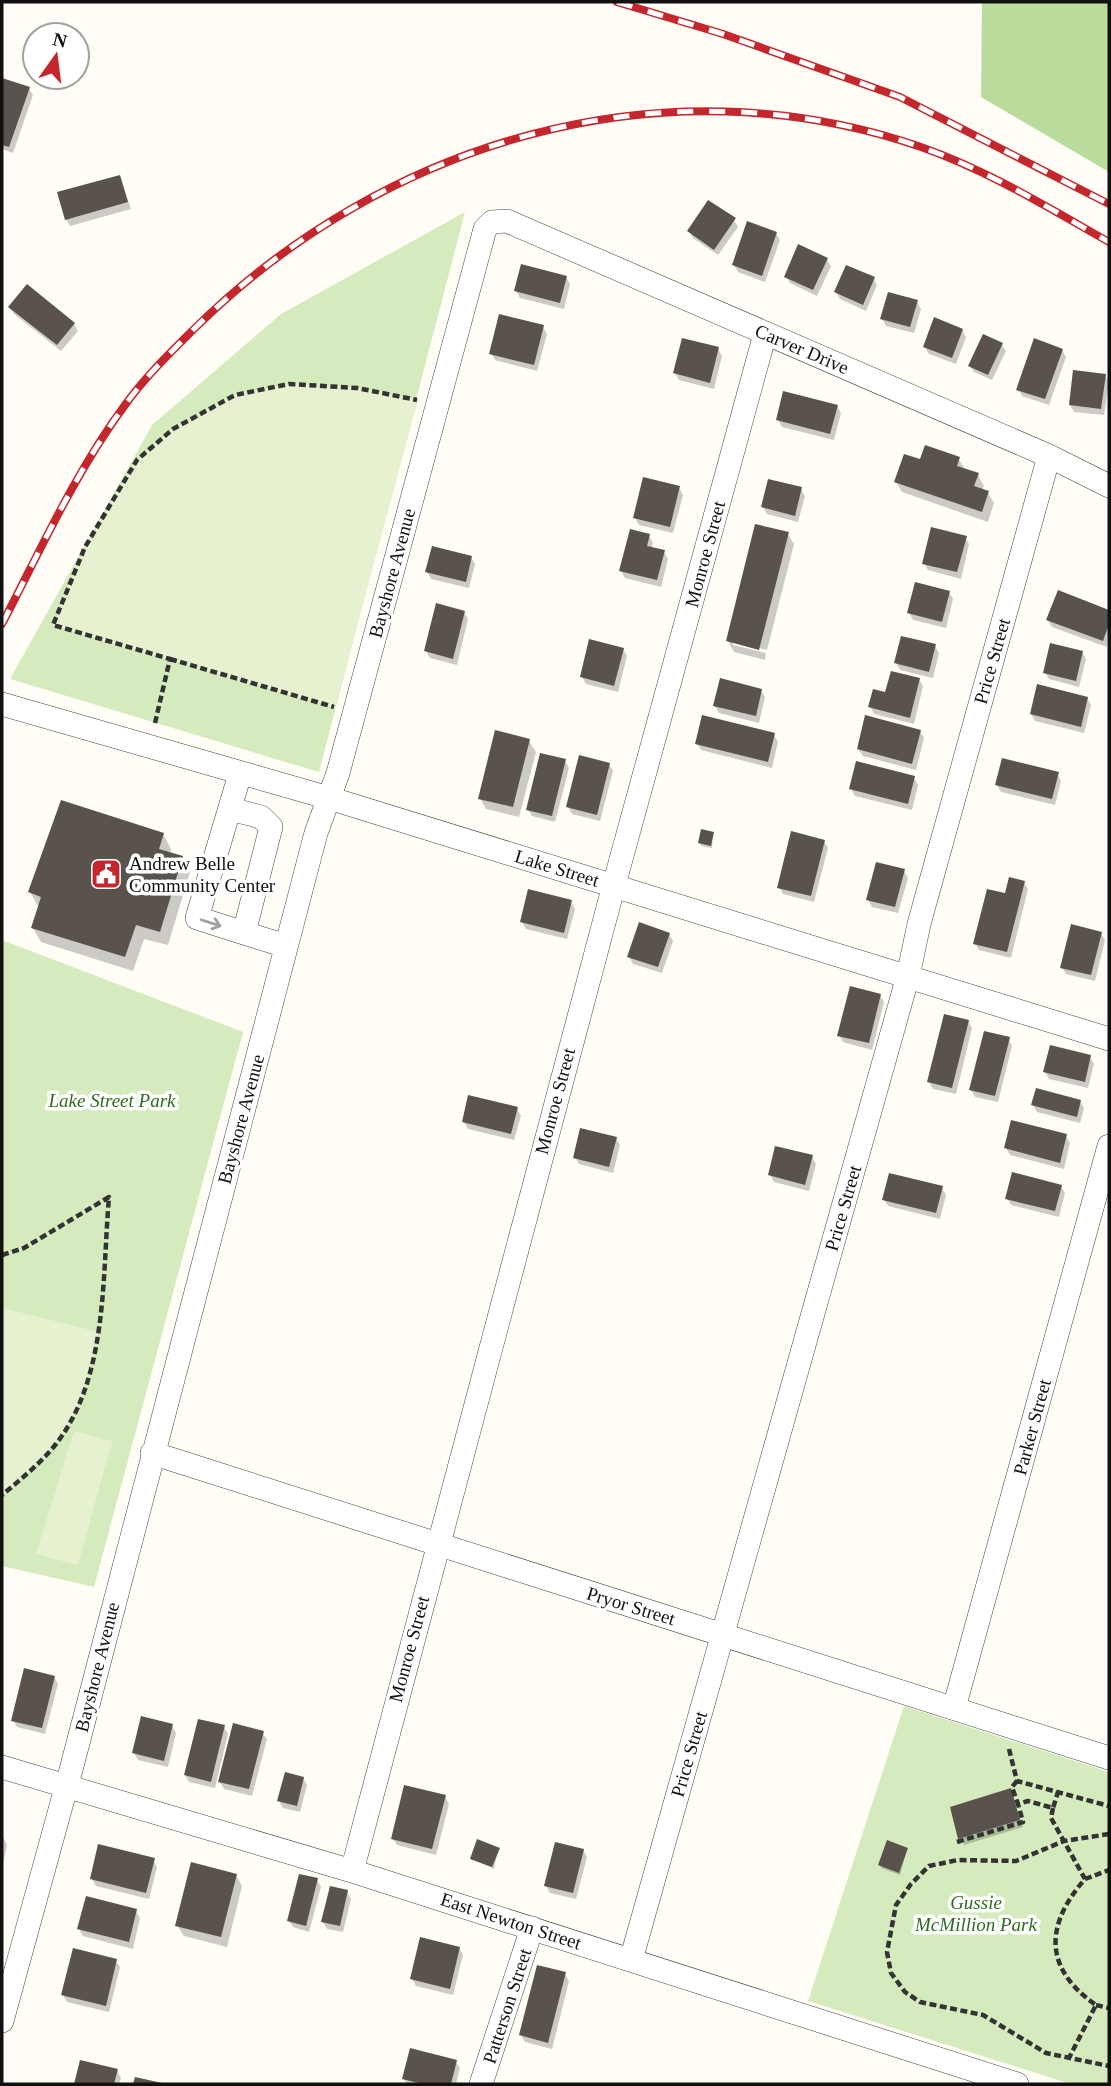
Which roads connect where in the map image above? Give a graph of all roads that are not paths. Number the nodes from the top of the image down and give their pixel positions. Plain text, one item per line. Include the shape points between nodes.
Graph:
1 (492, 222) joint
2 (765, 334) junction
3 (1049, 456) junction
4 (1109, 486) edge
5 (2, 704) edge
6 (240, 774) junction
7 (328, 798) junction
8 (230, 809) junction
9 (614, 885) junction
10 (244, 933) junction
11 (286, 946) junction
12 (908, 976) junction
13 (1109, 1039) edge
14 (1109, 1146) edge
15 (152, 1453) junction
16 (436, 1545) junction
17 (722, 1634) junction
18 (954, 1709) junction
19 (1109, 1758) edge
20 (2, 1767) edge
21 (67, 1785) junction
22 (352, 1871) junction
23 (532, 1928) junction
24 (631, 1960) junction
25 (2, 2021) edge
26 (481, 2084) edge
27 (1017, 2084) edge

1 - 2 street, Carver Drive via 507,221
1 - 7 street, Bayshore Avenue via 483,234
2 - 3 street, Carver Drive
2 - 9 street, Monroe Street
3 - 4 street, Carver Drive
3 - 12 street, Price Street
5 - 6 street, Lake Street
6 - 7 street, Lake Street
6 - 8 street
7 - 9 street, Lake Street
7 - 11 street, Bayshore Avenue
8 - 10 street via 261,817 271,827
8 -> 10 street via 197,918
9 - 12 street, Lake Street
9 - 16 street, Monroe Street
10 - 11 street
11 - 15 street, Bayshore Avenue
12 - 13 street, Lake Street
12 - 17 street, Price Street
14 - 18 street, Parker Street
15 - 16 street, Pryor Street
15 - 21 street, Bayshore Avenue
16 - 17 street, Pryor Street
16 - 22 street, Monroe Street
17 - 18 street, Pryor Street
17 - 24 street, Price Street
18 - 19 street, Pryor Street
20 - 21 street, East Newton Street
21 - 22 street, East Newton Street
21 - 25 street, Bayshore Avenue
22 - 23 street, East Newton Street
23 - 24 street, East Newton Street
23 - 26 street, Patterson Street
24 - 27 street, East Newton Street

